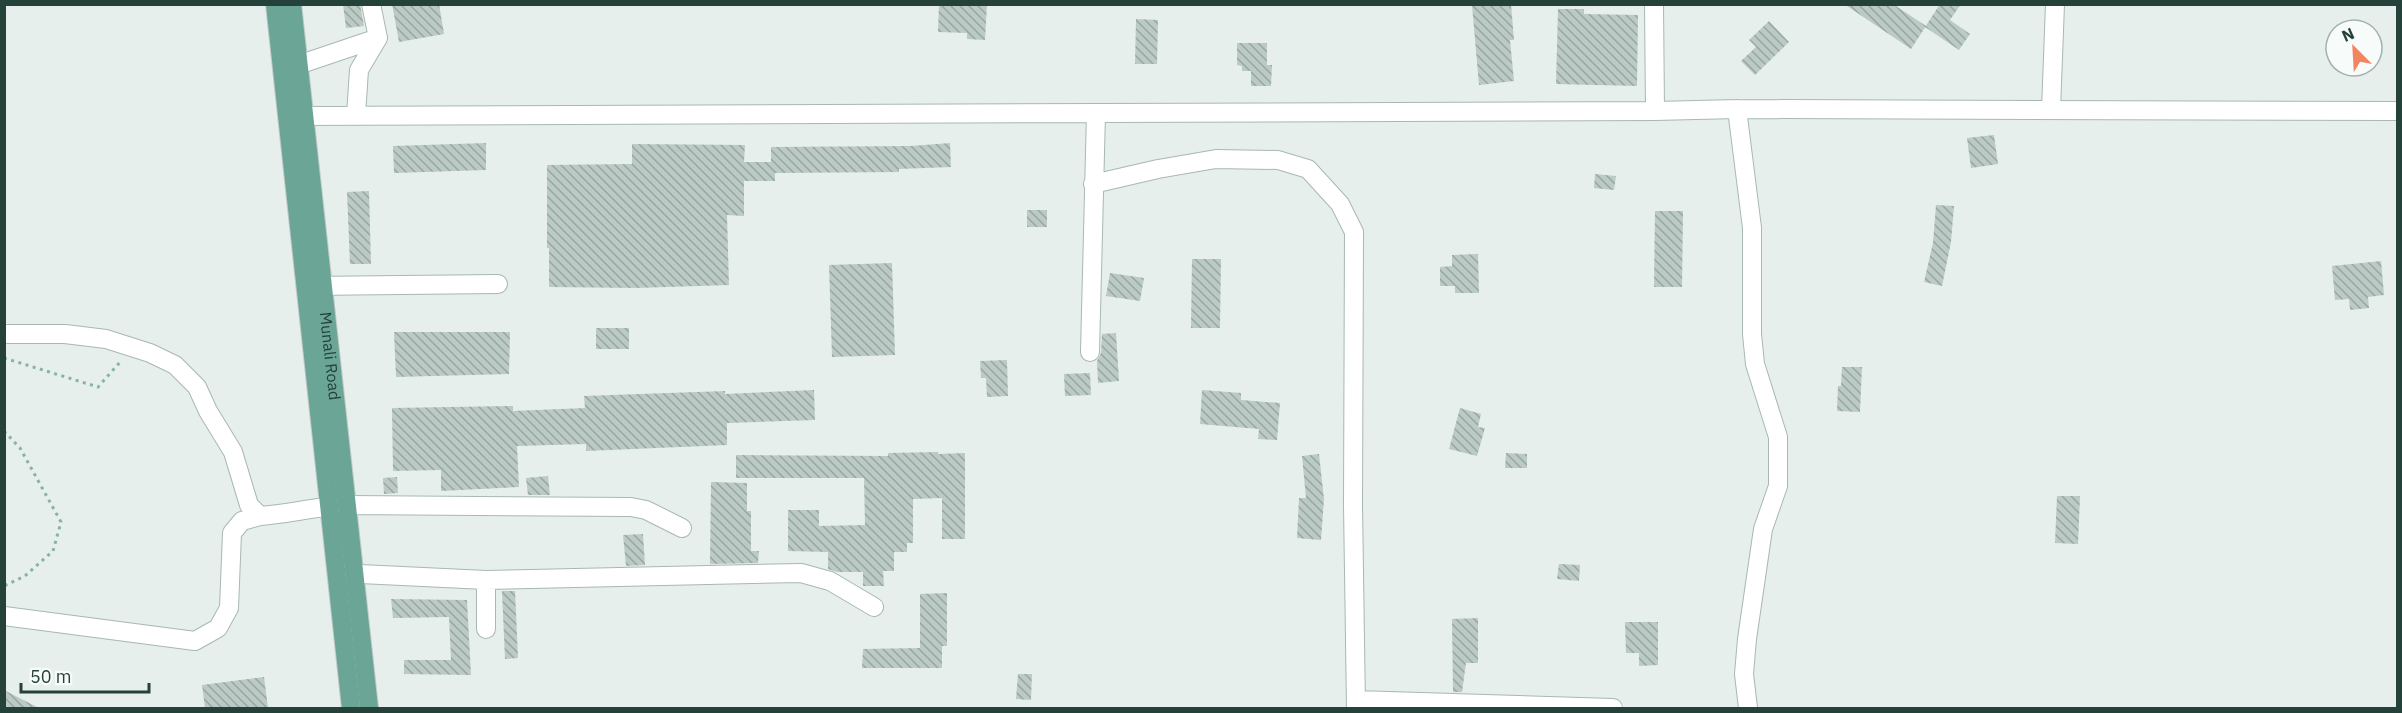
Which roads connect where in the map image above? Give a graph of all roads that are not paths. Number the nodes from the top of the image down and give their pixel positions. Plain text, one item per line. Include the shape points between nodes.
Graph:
1 (275, 4) edge
2 (292, 4) edge
3 (371, 4) edge
4 (1654, 4) edge
5 (2055, 4) edge
6 (378, 38) junction
7 (298, 65) junction
8 (1737, 109) junction
9 (2051, 110) junction
10 (1655, 111) junction
11 (2397, 111) edge
12 (1096, 113) junction
13 (295, 115) junction
14 (356, 115) junction
15 (1093, 184) junction
16 (498, 284) dead end
17 (314, 286) junction
18 (4, 334) edge
19 (1090, 352) dead end
20 (339, 505) junction
21 (260, 516) junction
22 (682, 528) dead end
23 (346, 574) junction
24 (486, 580) junction
25 (874, 607) dead end
26 (4, 616) edge
27 (486, 629) dead end
28 (1356, 704) edge
29 (351, 708) edge
30 (369, 708) edge
31 (1613, 708) edge
32 (1748, 708) edge

1 - 13 main road, Munali Road
2 - 7 main road, Munali Road
3 - 6 street
4 - 10 street
5 - 9 street
6 - 7 street
6 - 14 street via 359,70
7 - 13 main road, Munali Road
8 - 9 street
8 - 10 street
8 - 32 street via 1752,228 1755,364 1778,437 1778,486 1763,529 1747,639 1744,674
9 - 11 street
10 - 12 street
12 - 14 street
12 - 15 street
13 - 14 street
13 - 17 main road, Munali Road
15 - 19 street
15 - 28 street via 1216,159 1278,160 1308,169 1340,204 1353,232
16 - 17 street
17 - 20 main road, Munali Road
18 - 21 street via 106,339 175,364 197,387 233,452 249,505
20 - 21 street
20 - 22 street via 631,507
20 - 23 main road, Munali Road
21 - 26 street via 242,521 232,533 229,608 218,628 195,641
23 - 24 street
23 - 29 main road, Munali Road
23 - 30 main road, Munali Road
24 - 25 street via 801,573 830,581
24 - 27 street
28 - 31 street

